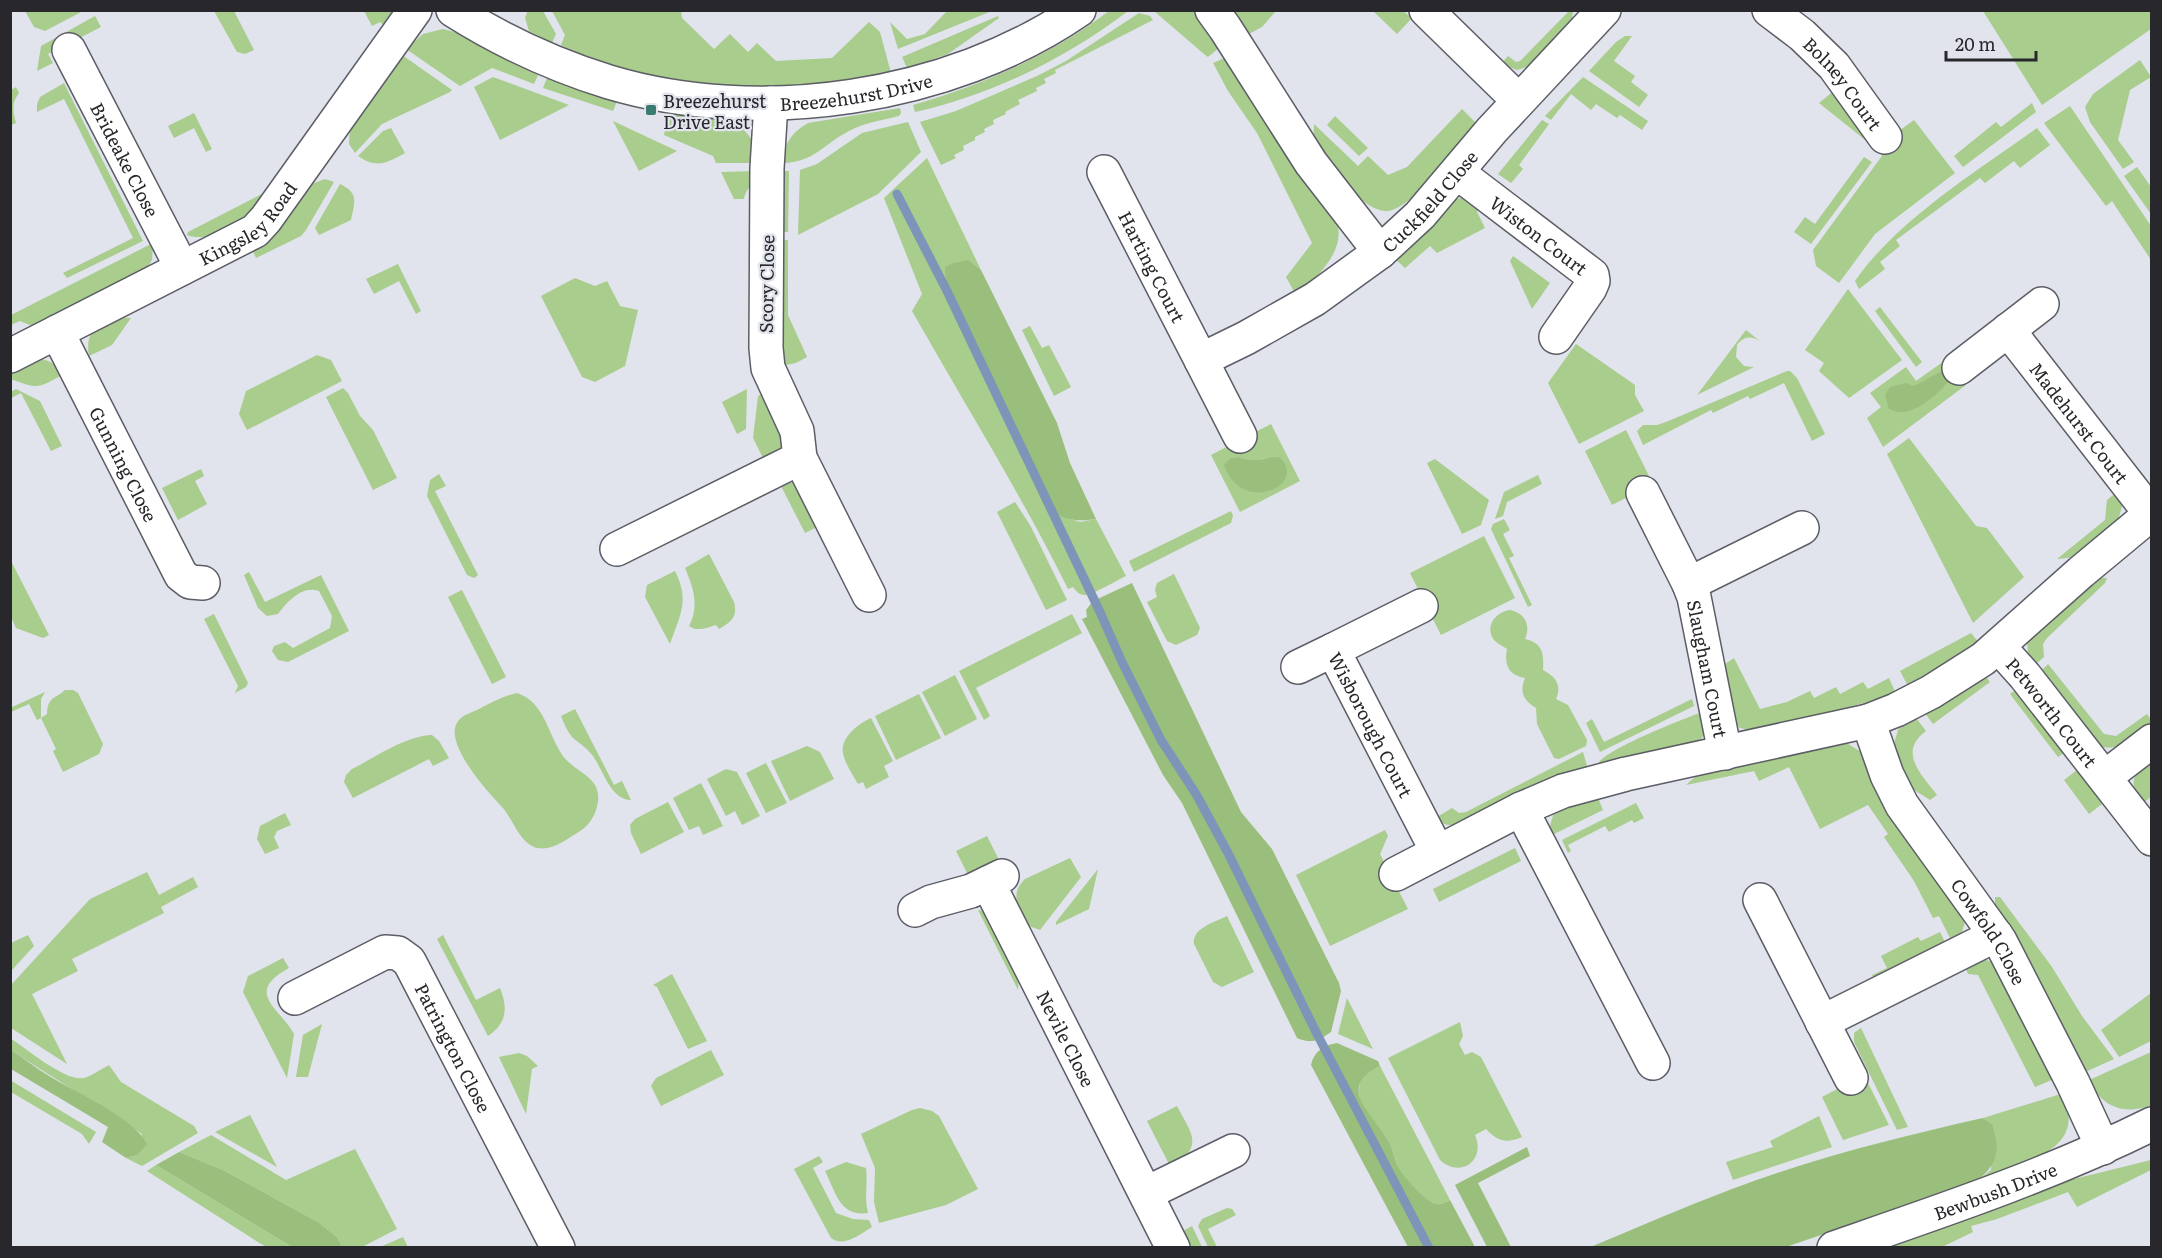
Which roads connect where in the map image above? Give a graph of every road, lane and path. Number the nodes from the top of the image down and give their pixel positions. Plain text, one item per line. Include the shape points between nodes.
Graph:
1 (415, 10) edge
2 (453, 10) edge
3 (1079, 10) edge
4 (1212, 10) edge
5 (1426, 10) edge
6 (1604, 10) edge
7 (1769, 10) edge
8 (69, 50) dead end
9 (1518, 100) junction
10 (771, 103) junction
11 (1885, 137) dead end
12 (1104, 172) dead end
13 (1458, 172) junction
14 (1380, 252) junction
15 (182, 268) junction
16 (2042, 304) dead end
17 (2008, 330) junction
18 (57, 332) junction
19 (1556, 337) dead end
20 (10, 356) edge
21 (1202, 360) junction
22 (1959, 368) dead end
23 (1240, 436) dead end
24 (800, 458) junction
25 (1643, 493) dead end
26 (2151, 514) edge
27 (1802, 528) dead end
28 (617, 549) dead end
29 (203, 583) dead end
30 (1689, 584) junction
31 (869, 595) dead end
32 (1421, 606) dead end
33 (1999, 647) junction
34 (1334, 650) junction
35 (1298, 667) dead end
36 (1868, 721) junction
37 (2151, 741) edge
38 (1725, 753) junction
39 (2105, 777) junction
40 (1521, 809) junction
41 (2151, 839) edge
42 (1437, 851) junction
43 (1396, 874) dead end
44 (1760, 900) dead end
45 (915, 910) dead end
46 (1996, 935) junction
47 (296, 998) dead end
48 (1822, 1022) junction
49 (1653, 1063) dead end
50 (1851, 1078) dead end
51 (2151, 1124) edge
52 (2103, 1148) junction
53 (1233, 1151) dead end
54 (1147, 1193) junction
55 (558, 1248) edge
56 (1173, 1248) edge
57 (1834, 1248) edge

1 - 15 street, Kingsley Road via 267,219 244,238
2 - 10 street, Breezehurst Drive via 532,53 611,82 687,98
3 - 10 street, Breezehurst Drive via 1013,50 930,80 828,99
4 - 14 street, Cuckfield Close via 1311,163
5 - 9 street
6 - 9 street, Cuckfield Close
7 - 11 street, Bolney Court via 1834,66
8 - 15 street, Brideake Close
9 - 13 street, Cuckfield Close
10 - 24 street, Scory Close via 766,358 797,431
12 - 21 street, Harting Court
13 - 14 street, Cuckfield Close via 1410,226
13 - 19 street, Wiston Court via 1592,275 1590,288
14 - 21 street via 1315,299
15 - 18 street, Kingsley Road
16 - 17 street
17 - 22 street
17 - 26 street, Madehurst Court
18 - 20 street, Kingsley Road
18 - 29 street, Gunning Close via 181,575 190,582
21 - 23 street, Harting Court
24 - 28 street
24 - 31 street, Scory Close
25 - 30 street, Slaugham Court
26 - 33 street
27 - 30 street, Slaugham Court
30 - 38 street, Slaugham Court
32 - 34 street, Wisborough Court
33 - 36 street via 1950,681
33 - 39 street, Petworth Court
34 - 35 street
34 - 42 street, Wisborough Court
36 - 38 street
36 - 46 street, Cowfold Close via 1896,794
37 - 39 street, Petworth Court
38 - 40 street via 1606,778
39 - 41 street, Petworth Court
40 - 42 street
40 - 49 street
42 - 43 street
44 - 48 street
45 - 54 street, Nevile Close via 995,880
46 - 48 street
46 - 52 street, Cowfold Close
47 - 55 street, Patrington Close via 385,952 398,953 409,961
48 - 50 street
51 - 52 street, Bewbush Drive
52 - 57 street, Bewbush Drive via 2027,1180
53 - 54 street
54 - 56 street, Nevile Close

